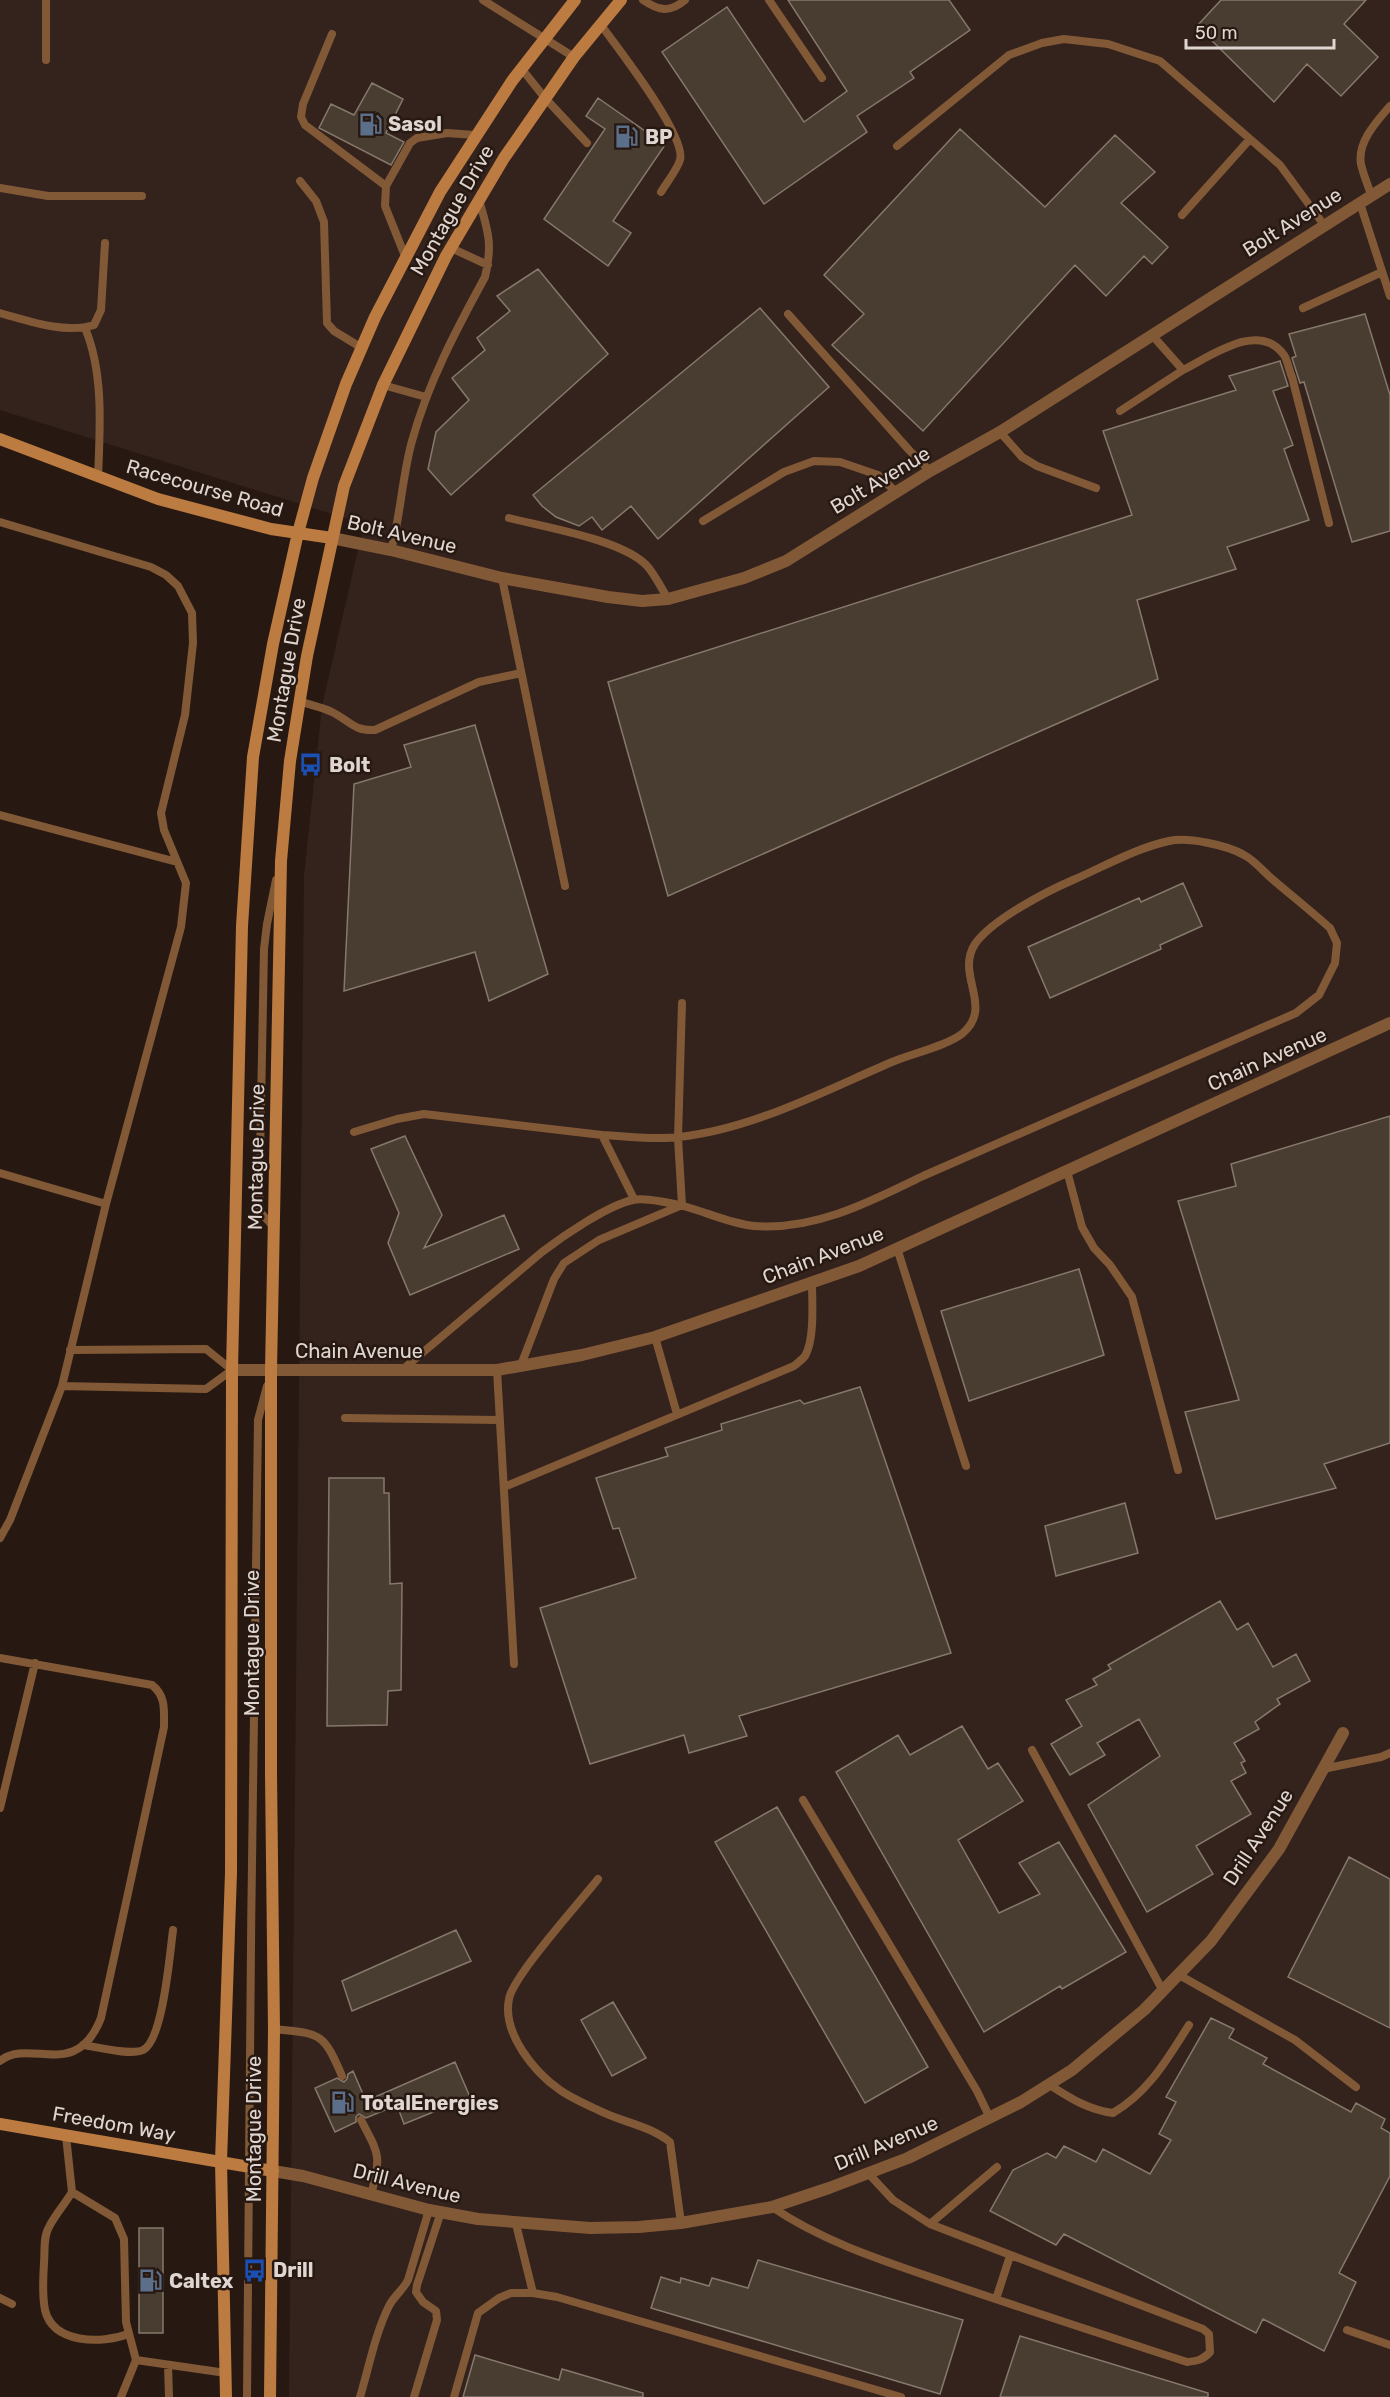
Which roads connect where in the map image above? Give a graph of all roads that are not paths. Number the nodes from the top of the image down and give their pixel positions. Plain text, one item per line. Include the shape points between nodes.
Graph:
1 (46, 0) edge
2 (483, 0) edge
3 (575, 0) edge
4 (621, 0) edge
5 (643, 0) edge
6 (685, 0) edge
7 (769, 0) edge
8 (601, 25) junction
9 (332, 34) dead end
10 (545, 38) junction
11 (574, 57) junction
12 (46, 60) dead end
13 (521, 68) junction
14 (822, 78) dead end
15 (545, 98) junction
16 (1390, 106) edge
17 (476, 135) junction
18 (1250, 139) junction
19 (587, 143) dead end
20 (897, 146) dead end
21 (300, 180) dead end
22 (1390, 184) edge
23 (386, 186) junction
24 (0, 188) edge
25 (661, 192) dead end
26 (1371, 195) junction
27 (142, 196) dead end
28 (479, 200) junction
29 (1360, 202) junction
30 (1182, 215) dead end
31 (1324, 225) junction
32 (105, 243) dead end
33 (452, 248) junction
34 (405, 256) junction
35 (488, 265) junction
36 (1382, 272) junction
37 (1390, 296) edge
38 (1303, 308) dead end
39 (0, 313) edge
40 (788, 314) dead end
41 (85, 328) junction
42 (1152, 335) junction
43 (362, 348) junction
44 (1183, 370) junction
45 (383, 385) junction
46 (426, 397) junction
47 (1120, 411) dead end
48 (1000, 432) junction
49 (0, 441) edge
50 (930, 471) junction
51 (98, 477) junction
52 (1096, 488) dead end
53 (896, 492) junction
54 (509, 518) dead end
55 (703, 521) dead end
56 (0, 522) edge
57 (1329, 523) dead end
58 (298, 533) junction
59 (332, 538) junction
60 (391, 550) junction
61 (502, 578) junction
62 (668, 599) junction
63 (521, 672) junction
64 (299, 701) junction
65 (0, 815) edge
66 (177, 862) junction
67 (565, 886) dead end
68 (682, 1003) dead end
69 (1390, 1023) edge
70 (354, 1132) dead end
71 (602, 1135) junction
72 (678, 1138) junction
73 (1067, 1171) junction
74 (0, 1173) edge
75 (634, 1199) junction
76 (106, 1204) junction
77 (681, 1205) junction
78 (897, 1248) junction
79 (812, 1282) junction
80 (655, 1337) junction
81 (70, 1350) junction
82 (521, 1365) junction
83 (232, 1370) junction
84 (271, 1370) junction
85 (497, 1370) junction
86 (400, 1371) junction
87 (62, 1386) junction
88 (677, 1414) junction
89 (345, 1418) dead end
90 (500, 1420) junction
91 (966, 1466) dead end
92 (1178, 1470) dead end
93 (504, 1487) junction
94 (0, 1538) edge
95 (0, 1658) edge
96 (35, 1663) junction
97 (514, 1664) dead end
98 (1343, 1732) dead end
99 (1032, 1750) dead end
100 (1390, 1753) edge
101 (1323, 1769) junction
102 (803, 1800) dead end
103 (0, 1808) edge
104 (598, 1879) dead end
105 (173, 1930) dead end
106 (1179, 1975) junction
107 (1163, 1991) junction
108 (1189, 2025) dead end
109 (274, 2029) junction
110 (83, 2045) junction
111 (0, 2061) edge
112 (342, 2076) dead end
113 (1048, 2084) junction
114 (1356, 2086) dead end
115 (990, 2118) junction
116 (361, 2120) dead end
117 (0, 2124) edge
118 (66, 2136) junction
119 (220, 2162) junction
120 (247, 2166) junction
121 (997, 2167) dead end
122 (273, 2171) junction
123 (868, 2173) junction
124 (72, 2192) junction
125 (371, 2195) junction
126 (772, 2206) junction
127 (435, 2211) junction
128 (681, 2223) junction
129 (516, 2224) junction
130 (930, 2224) junction
131 (1010, 2256) junction
132 (533, 2293) junction
133 (0, 2298) edge
134 (996, 2299) junction
135 (12, 2304) dead end
136 (1347, 2330) dead end
137 (128, 2334) junction
138 (1390, 2345) edge
139 (136, 2360) junction
140 (168, 2365) junction
141 (226, 2373) junction
142 (121, 2397) edge
143 (169, 2397) edge
144 (226, 2397) edge
145 (247, 2397) edge
146 (270, 2397) edge
147 (360, 2397) edge
148 (414, 2397) edge
149 (454, 2397) edge
150 (901, 2397) edge

1 - 12 lane
2 - 10 lane
3 - 10 main road, Montague Drive
4 - 8 main road, Montague Drive
5 - 6 lane via 656,9 667,10
7 - 14 lane
8 - 11 main road, Montague Drive
8 - 25 lane via 669,124 680,149 681,159
9 - 23 lane via 307,92 301,117 305,125
10 - 11 lane
10 - 13 main road, Montague Drive
11 - 15 main road, Montague Drive
13 - 15 lane
13 - 17 main road, Montague Drive
15 - 19 lane
15 - 28 main road, Montague Drive
16 - 26 lane via 1363,145 1360,162
17 - 23 lane via 447,133 417,138
17 - 34 main road, Montague Drive
18 - 20 lane via 1160,62 1108,44 1064,39 1009,55
18 - 30 lane
18 - 31 lane via 1280,165
21 - 43 lane via 316,201 324,222 327,323
22 - 26 street, Bolt Avenue
23 - 34 lane via 385,206
24 - 27 lane via 48,196
26 - 29 street, Bolt Avenue
28 - 33 main road, Montague Drive
28 - 35 lane via 488,232
29 - 31 street, Bolt Avenue
29 - 36 lane
31 - 42 street, Bolt Avenue
32 - 41 lane via 101,310 94,325
33 - 35 lane
33 - 45 main road, Montague Drive
34 - 43 main road, Montague Drive
35 - 46 lane
36 - 37 lane
36 - 38 lane
39 - 41 lane via 65,328
40 - 50 lane
41 - 51 lane via 97,379
42 - 44 lane
42 - 48 street, Bolt Avenue
43 - 58 main road, Montague Drive via 313,478
44 - 47 lane
44 - 57 lane via 1254,339 1269,341 1284,356
45 - 46 lane
45 - 59 main road, Montague Drive via 345,486
46 - 60 lane via 412,442
48 - 50 street, Bolt Avenue
48 - 52 lane via 1022,457 1037,466
49 - 51 main road, Racecourse Road
50 - 53 street, Bolt Avenue
51 - 58 main road, Racecourse Road via 158,500
53 - 55 lane via 878,475 840,462 814,460 784,472
53 - 62 street, Bolt Avenue via 786,561 744,578
54 - 62 lane via 627,552 648,567
56 - 66 lane via 151,567 172,581 186,600 192,613 190,679 161,813
58 - 59 main road, Racecourse Road
58 - 83 main road, Montague Drive via 250,773 242,926
59 - 60 street, Bolt Avenue
59 - 64 main road, Montague Drive
60 - 61 street, Bolt Avenue
61 - 62 street, Bolt Avenue via 608,597
61 - 63 lane
63 - 64 lane via 478,682 375,729 351,726 333,712
63 - 67 lane
64 - 84 main road, Montague Drive via 281,861
65 - 66 lane
66 - 76 lane via 186,883 181,927
68 - 72 lane
69 - 73 street, Chain Avenue
70 - 71 lane via 424,1114
71 - 72 lane
71 - 75 lane
72 - 77 lane
72 - 77 lane via 767,1114 954,1039 975,1016 976,1000 968,967 971,952 982,936 999,921 1063,884 1170,840 1207,842 1244,854 1323,922 1338,943 1335,963 1318,994 1296,1013 923,1176 870,1203 822,1219 780,1226 752,1226
73 - 78 street, Chain Avenue
73 - 92 lane via 1082,1227 1132,1297
74 - 76 lane
75 - 77 lane
75 - 86 lane via 563,1237
76 - 81 lane
77 - 82 lane via 599,1240 564,1263
78 - 79 street, Chain Avenue
78 - 91 lane
79 - 80 street, Chain Avenue
79 - 88 lane via 813,1314 804,1357 794,1366
80 - 82 street, Chain Avenue
80 - 88 lane
81 - 83 lane via 206,1349
81 - 87 lane
82 - 85 street, Chain Avenue
83 - 84 street, Chain Avenue
83 - 87 lane via 206,1389
83 - 119 main road, Montague Drive via 231,1873
84 - 86 street, Chain Avenue
84 - 109 main road, Montague Drive
84 - 120 lane via 258,1420
85 - 86 street, Chain Avenue
85 - 90 lane
87 - 94 lane
88 - 93 lane
89 - 90 lane
90 - 93 lane
93 - 97 lane
95 - 96 lane
96 - 103 lane
96 - 110 lane via 152,1685 164,1701 164,1727 101,2019 95,2033
98 - 101 street, Drill Avenue
99 - 107 lane
100 - 101 lane
101 - 106 street, Drill Avenue via 1279,1849 1211,1941
102 - 115 lane
104 - 128 lane via 519,1979 508,1999 511,2026 527,2060 560,2090 613,2118 658,2132 670,2142
105 - 110 lane via 163,2005 149,2045 134,2052
106 - 107 street, Drill Avenue
106 - 114 lane via 1295,2040
107 - 113 street, Drill Avenue via 1072,2070
108 - 113 lane via 1155,2078 1113,2113 1080,2104
109 - 112 lane via 312,2033 331,2050
109 - 122 main road, Montague Drive
110 - 111 lane via 72,2052 14,2055
113 - 115 street, Drill Avenue
115 - 123 street, Drill Avenue
116 - 125 lane via 379,2159
117 - 118 main road, Freedom Way
118 - 119 main road, Freedom Way
118 - 124 lane
119 - 120 main road, Freedom Way
119 - 141 main road, Montague Drive
120 - 122 main road, Freedom Way
120 - 145 lane
121 - 130 lane
122 - 125 street, Drill Avenue
122 - 146 main road, Montague Drive
123 - 126 street, Drill Avenue
123 - 130 lane via 893,2200
124 - 137 lane via 115,2218 124,2239
124 - 137 lane via 48,2228 45,2311 52,2326 93,2342
125 - 127 street, Drill Avenue
126 - 128 street, Drill Avenue
126 - 134 lane via 828,2239
127 - 129 street, Drill Avenue
127 - 147 lane via 404,2289 389,2304
127 - 148 lane via 416,2292 436,2311 437,2319
128 - 129 street, Drill Avenue via 590,2228
129 - 132 lane
130 - 131 lane
131 - 134 lane
131 - 134 lane via 1203,2329 1209,2334 1210,2352 1204,2358 1186,2362
132 - 149 lane via 499,2298 478,2313
132 - 150 lane
133 - 135 lane
136 - 138 lane
137 - 139 lane
139 - 140 lane
139 - 142 lane
140 - 141 lane
140 - 143 lane
141 - 144 main road, Montague Drive

